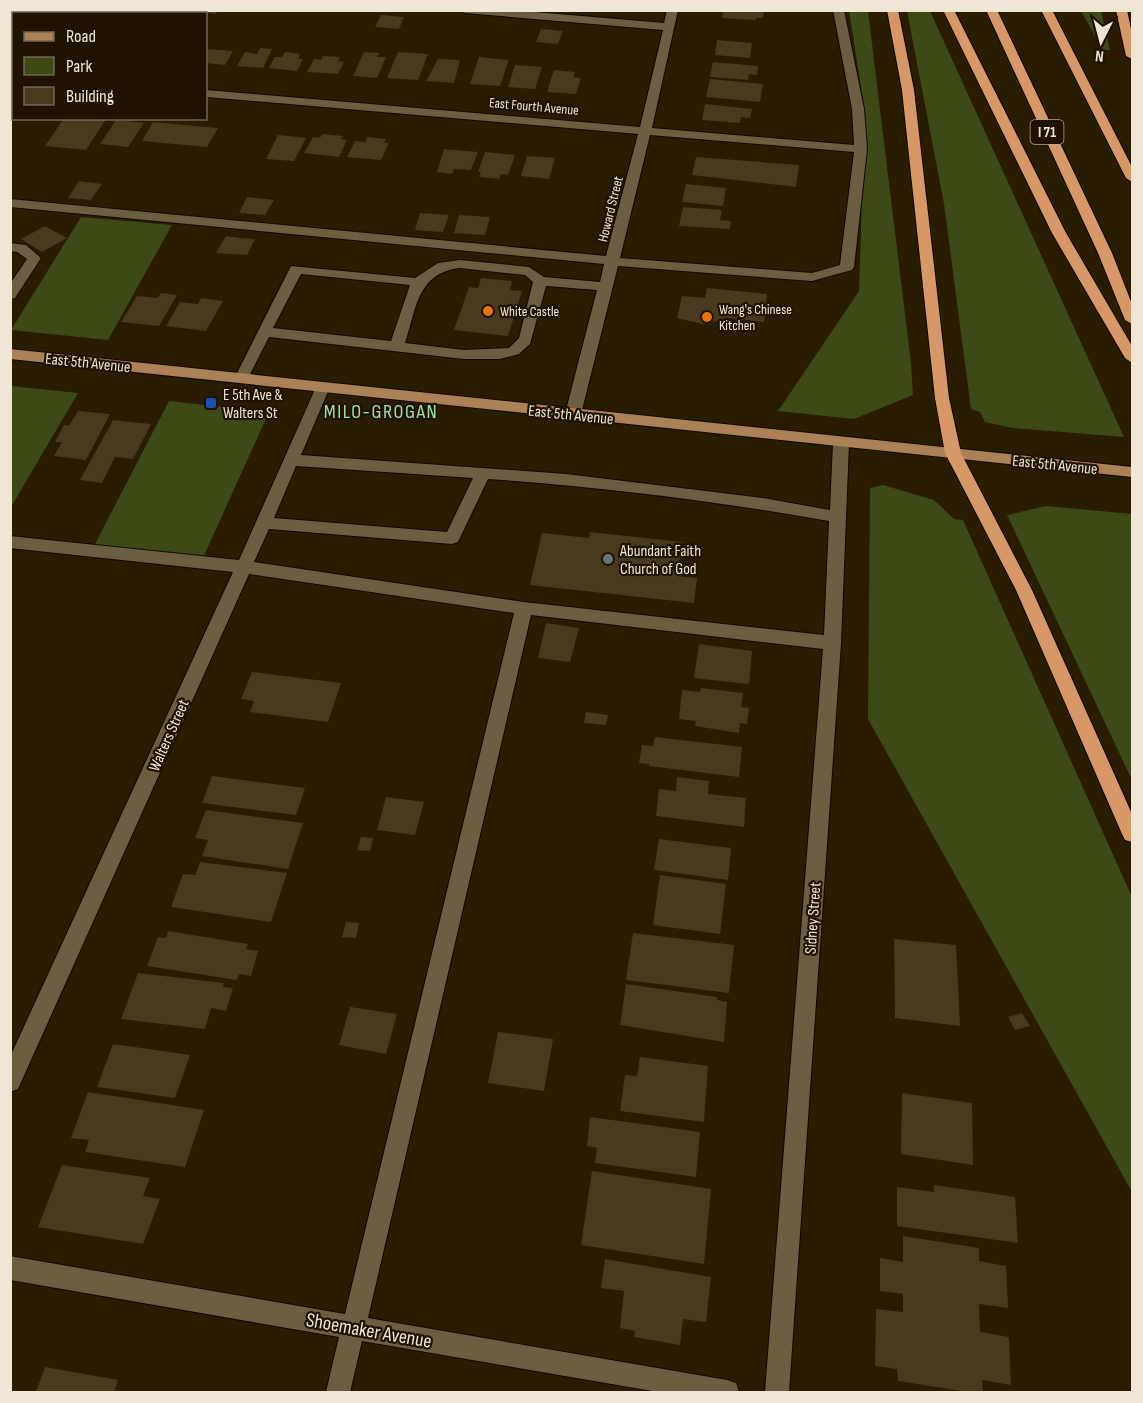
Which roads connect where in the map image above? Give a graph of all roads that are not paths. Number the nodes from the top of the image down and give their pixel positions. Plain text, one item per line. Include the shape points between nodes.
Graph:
1 (465, 10) edge
2 (673, 10) edge
3 (838, 10) edge
4 (892, 10) edge
5 (948, 10) edge
6 (991, 10) edge
7 (1046, 10) edge
8 (1121, 10) edge
9 (669, 27) junction
10 (1132, 56) edge
11 (207, 94) edge
12 (645, 131) junction
13 (861, 149) junction
14 (1132, 178) edge
15 (10, 203) edge
16 (10, 247) edge
17 (612, 261) junction
18 (10, 270) edge
19 (26, 271) junction
20 (540, 281) junction
21 (418, 282) junction
22 (605, 287) junction
23 (11, 292) edge
24 (1132, 320) edge
25 (265, 332) junction
26 (397, 346) junction
27 (10, 354) edge
28 (1132, 358) edge
29 (242, 377) junction
30 (322, 387) junction
31 (573, 414) junction
32 (841, 442) junction
33 (953, 453) junction
34 (290, 460) junction
35 (1132, 472) edge
36 (482, 474) junction
37 (838, 517) junction
38 (263, 523) junction
39 (10, 542) edge
40 (244, 567) junction
41 (524, 608) junction
42 (832, 643) junction
43 (1132, 834) edge
44 (10, 1082) edge
45 (10, 1268) edge
46 (354, 1328) junction
47 (338, 1392) edge
48 (727, 1392) edge
49 (777, 1392) edge

1 - 9 street
2 - 9 street, Howard Street
3 - 13 street via 858,109
4 - 33 highway via 908,90 942,398
5 - 28 highway via 1059,233
6 - 24 highway, I 71 via 1105,253
7 - 14 highway
8 - 10 highway
9 - 12 street, Howard Street
11 - 12 street, East Fourth Avenue
12 - 13 street, East Fourth Avenue
12 - 17 street, Howard Street
13 - 17 street via 847,267 812,277
15 - 17 street
16 - 19 street via 21,248 34,258
17 - 22 street, Howard Street
18 - 19 street
19 - 23 street
20 - 21 street via 529,271 460,264 443,266
20 - 22 street
20 - 26 street via 522,344 514,351 484,356
21 - 25 street via 296,269
21 - 26 street
22 - 31 street, Howard Street
25 - 26 street
25 - 29 street
27 - 29 main road, East 5th Avenue
29 - 30 main road, East 5th Avenue
30 - 31 main road, East 5th Avenue
30 - 34 street, Walters Street
31 - 32 main road, East 5th Avenue
32 - 33 main road, East 5th Avenue
32 - 37 street, Sidney Street
33 - 35 main road, East 5th Avenue
33 - 43 highway via 1023,590
34 - 36 street
34 - 38 street, Walters Street
36 - 37 street via 649,489
36 - 38 street via 452,538
37 - 42 street, Sidney Street
38 - 40 street, Walters Street
39 - 40 street
40 - 41 street
40 - 44 street, Walters Street
41 - 42 street
41 - 46 street
42 - 49 street, Sidney Street
45 - 46 street, Shoemaker Avenue
46 - 47 street
46 - 48 street, Shoemaker Avenue

